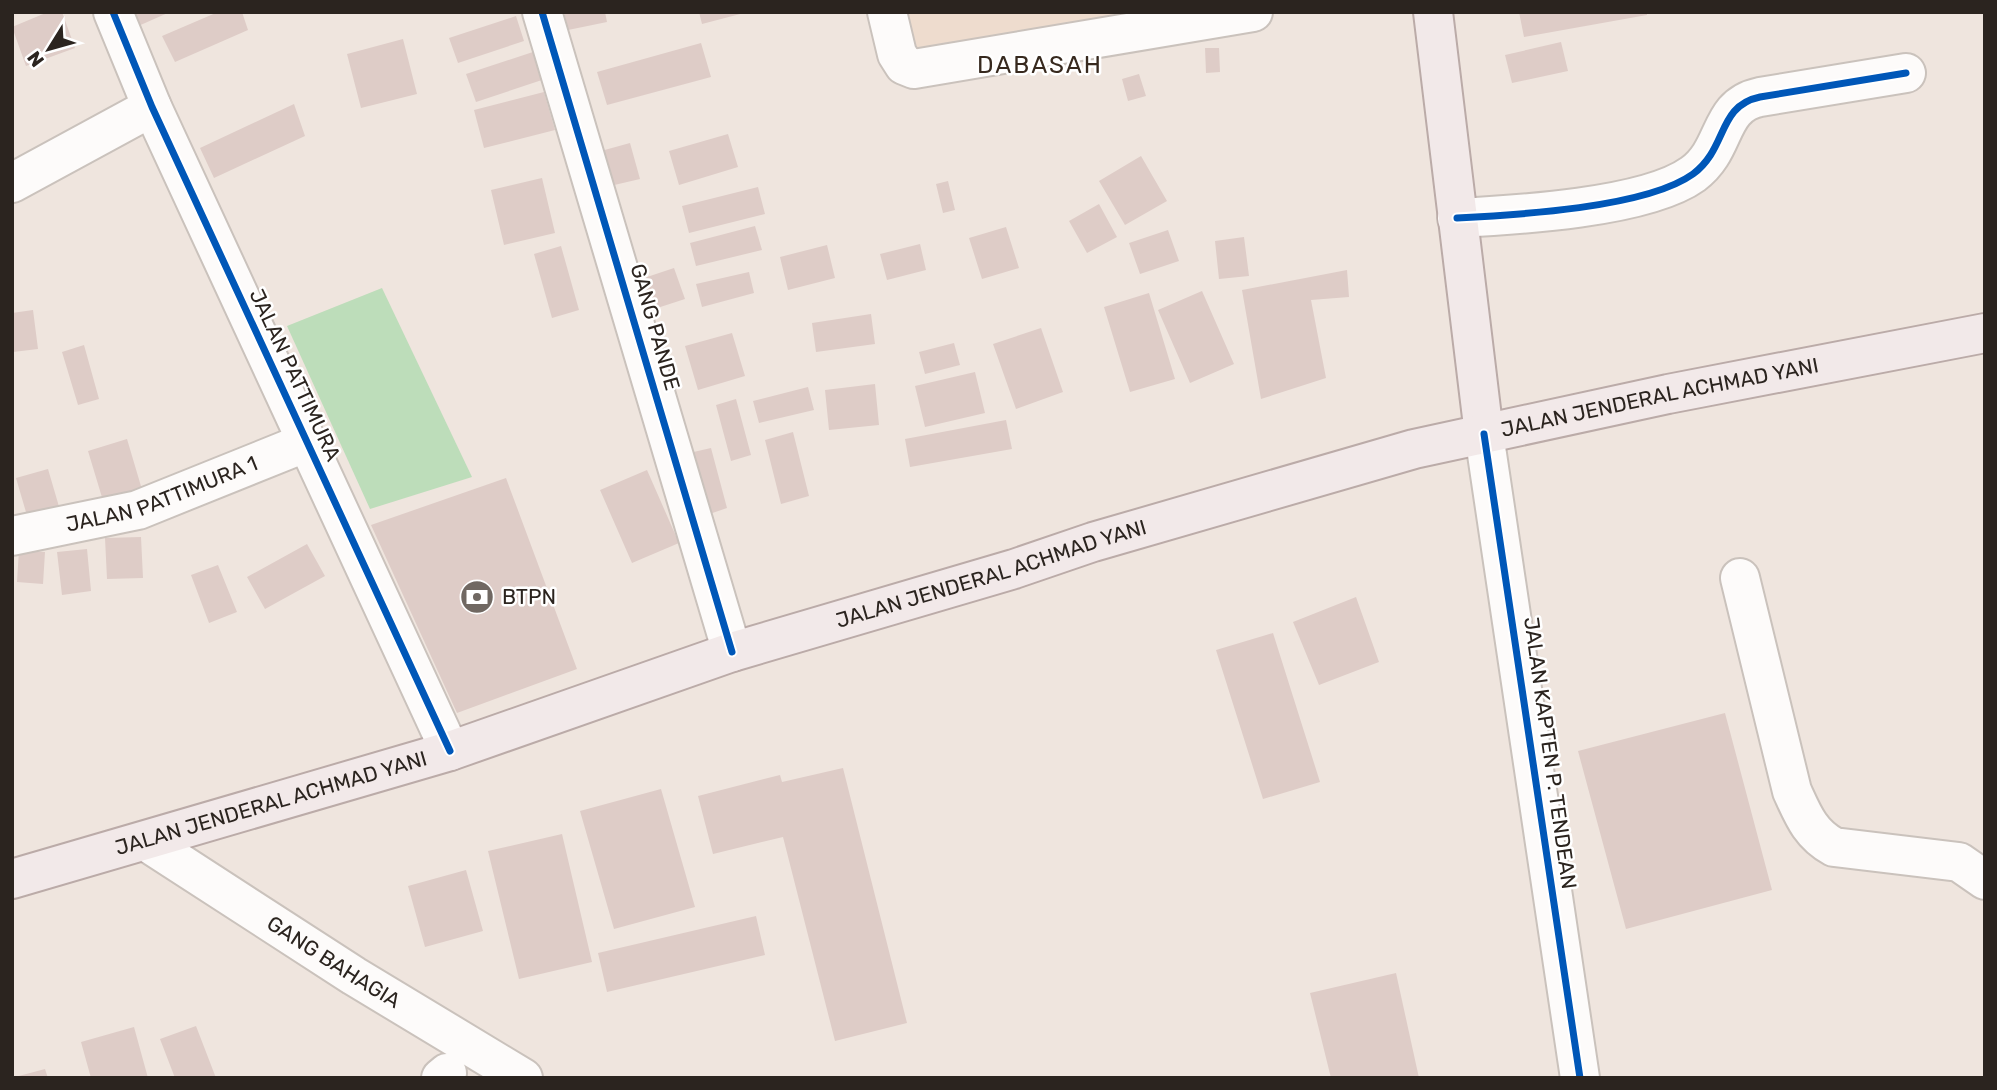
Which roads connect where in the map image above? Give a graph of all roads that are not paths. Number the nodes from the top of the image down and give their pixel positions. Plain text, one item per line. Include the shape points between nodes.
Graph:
1 (113, 12) edge
2 (542, 12) edge
3 (887, 12) edge
4 (1253, 12) edge
5 (1433, 12) edge
6 (1906, 73) dead end
7 (152, 107) junction
8 (12, 183) edge
9 (1457, 218) junction
10 (1985, 333) edge
11 (1484, 434) junction
12 (307, 442) junction
13 (12, 536) edge
14 (1740, 578) dead end
15 (732, 652) junction
16 (450, 751) junction
17 (147, 842) junction
18 (12, 879) edge
19 (1985, 880) edge
20 (523, 1078) edge
21 (1580, 1078) edge

1 - 7 street, JALAN PATTIMURA
2 - 15 street, GANG PANDE
3 - 4 street via 897,54 908,69
5 - 9 main road
6 - 9 street via 1747,99 1729,114 1716,148 1702,165 1659,188 1570,209
7 - 8 street
7 - 12 street, JALAN PATTIMURA
9 - 11 main road
10 - 11 main road, JALAN JENDERAL ACHMAD YANI
11 - 15 main road, JALAN JENDERAL ACHMAD YANI via 1415,449 1133,530
11 - 21 street, JALAN KAPTEN P. TENDEAN
12 - 13 street, JALAN PATTIMURA 1 via 138,510
12 - 16 street, JALAN PATTIMURA
14 - 19 street via 1792,791 1817,838 1834,847 1959,862
15 - 16 main road, JALAN JENDERAL ACHMAD YANI
16 - 17 main road, JALAN JENDERAL ACHMAD YANI
17 - 18 main road, JALAN JENDERAL ACHMAD YANI
17 - 20 street, GANG BAHAGIA

